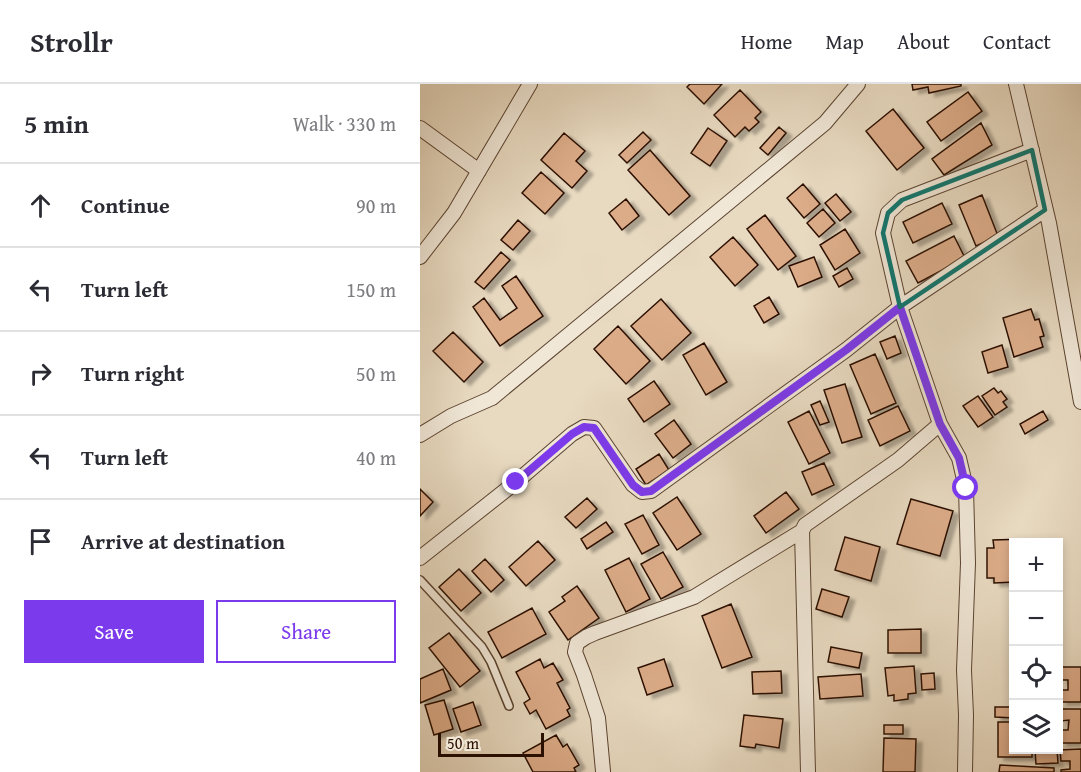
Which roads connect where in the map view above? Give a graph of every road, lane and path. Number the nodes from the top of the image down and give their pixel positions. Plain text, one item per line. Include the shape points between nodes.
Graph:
1 (530, 84) edge
2 (858, 84) edge
3 (1016, 84) edge
4 (420, 128) edge
5 (1032, 150) junction
6 (479, 171) junction
7 (1045, 210) junction
8 (420, 257) edge
9 (900, 307) junction
10 (1081, 402) edge
11 (940, 424) junction
12 (420, 435) edge
13 (802, 531) junction
14 (420, 558) edge
15 (420, 580) edge
16 (509, 706) dead end
17 (603, 771) edge
18 (808, 772) edge
19 (965, 772) edge

1 - 6 street
2 - 12 street via 825,123 492,398
3 - 5 street
4 - 6 street
5 - 7 street
5 - 9 street via 902,200 888,213 882,233
6 - 8 street via 454,213
7 - 9 street
7 - 10 street
9 - 11 street
9 - 14 street via 651,491 642,492 633,485 594,428 584,427
11 - 13 street
11 - 19 street via 959,458 966,488
13 - 17 street via 694,597 577,643 575,652 598,718
13 - 18 street
15 - 16 lane via 482,647

